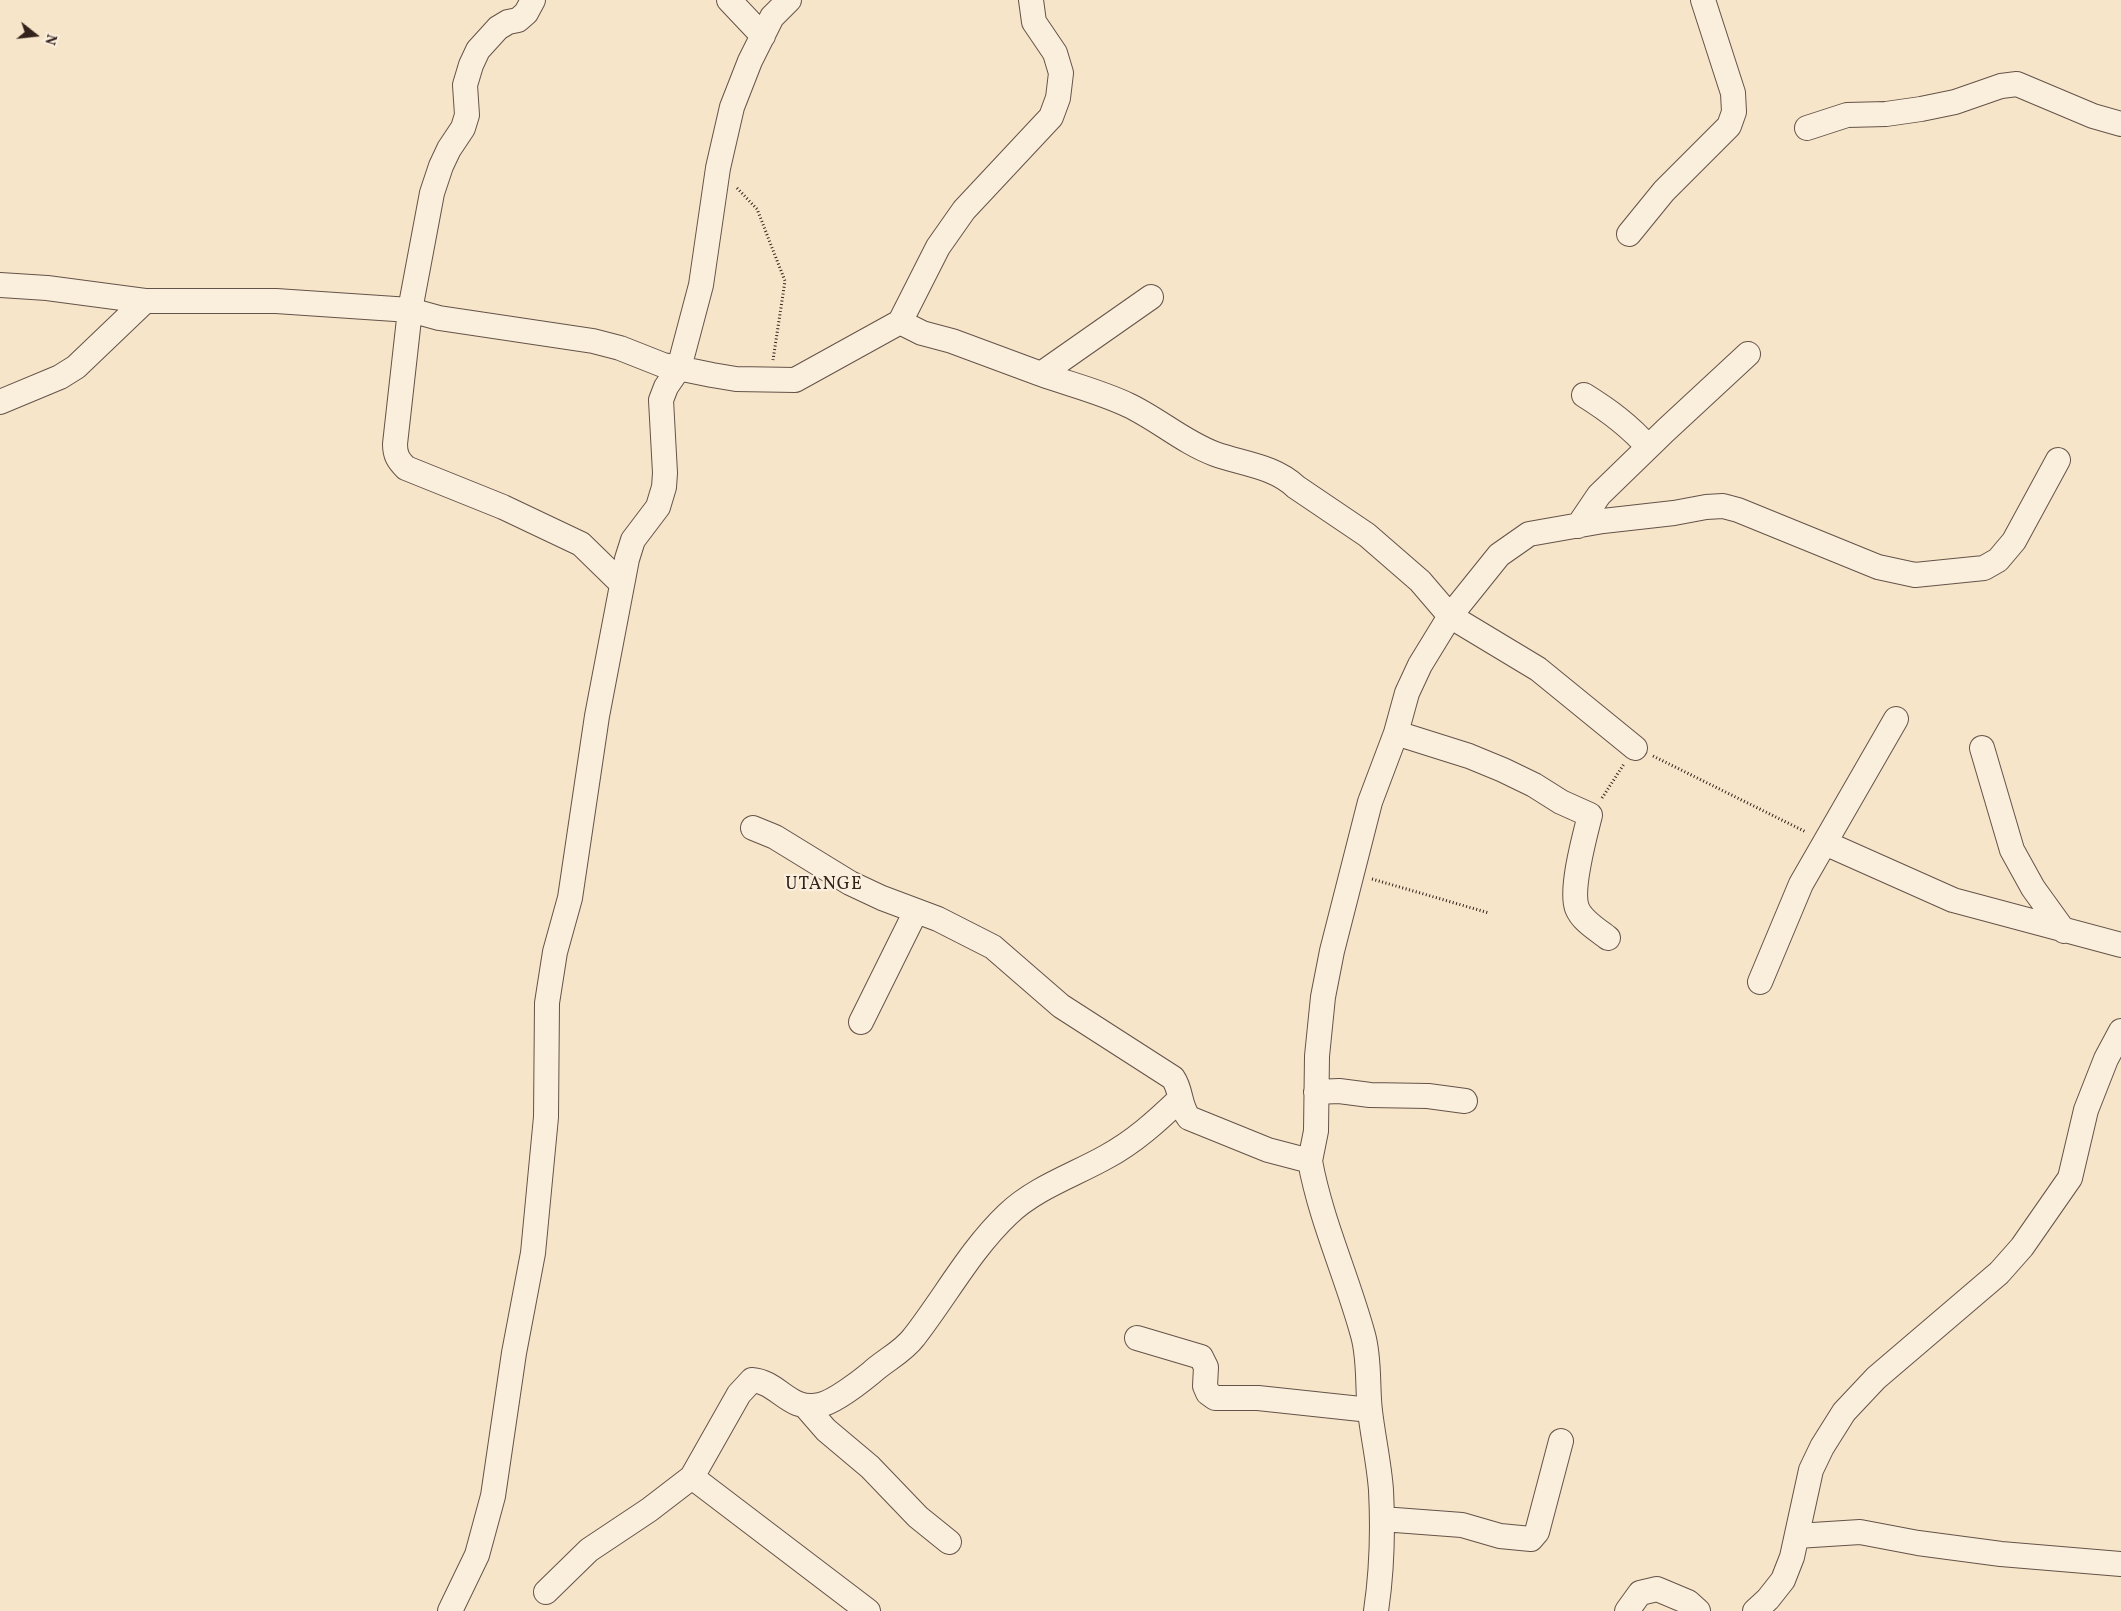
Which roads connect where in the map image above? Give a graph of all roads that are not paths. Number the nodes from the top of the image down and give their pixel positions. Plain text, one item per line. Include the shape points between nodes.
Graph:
1 (533, 0) edge
2 (729, 0) edge
3 (789, 0) edge
4 (1031, 0) edge
5 (1703, 0) edge
6 (763, 36) junction
7 (2121, 124) edge
8 (1807, 128) dead end
9 (1629, 234) dead end
10 (0, 285) edge
11 (1151, 297) dead end
12 (145, 301) junction
13 (410, 310) junction
14 (900, 322) junction
15 (1748, 354) dead end
16 (679, 368) junction
17 (1041, 374) junction
18 (1584, 395) dead end
19 (0, 402) edge
20 (1648, 447) junction
21 (2058, 460) dead end
22 (1578, 526) junction
23 (622, 584) junction
24 (1450, 616) junction
25 (1896, 718) dead end
26 (1396, 733) junction
27 (1635, 748) road end
28 (1982, 748) dead end
29 (752, 828) dead end
30 (1825, 843) junction
31 (916, 911) junction
32 (2064, 930) junction
33 (1608, 938) dead end
34 (2121, 945) edge
35 (1760, 982) dead end
36 (862, 1022) dead end
37 (2121, 1031) edge
38 (1316, 1092) junction
39 (1180, 1100) junction
40 (1465, 1101) dead end
41 (1310, 1161) junction
42 (1137, 1338) dead end
43 (806, 1407) junction
44 (1370, 1410) junction
45 (1561, 1441) dead end
46 (692, 1477) junction
47 (1382, 1519) junction
48 (1797, 1536) junction
49 (949, 1542) dead end
50 (2121, 1564) edge
51 (546, 1592) dead end
52 (450, 1611) edge
53 (868, 1611) edge
54 (1376, 1611) edge
55 (1627, 1611) edge
56 (1698, 1611) edge
57 (1755, 1611) edge

1 - 13 street via 526,14 498,28 478,50 471,65 465,84 467,115 464,128 449,149 432,193
2 - 6 street
3 - 6 street via 772,17
4 - 14 street via 1034,22 1056,53 1061,73 1058,98 1051,117 964,210 938,247
5 - 9 street via 1733,93 1734,112 1729,126 1664,191
6 - 16 street via 732,107 718,168 701,286
7 - 8 street via 2093,116 2017,84 2001,86 1955,102 1886,114 1847,115
10 - 12 street
11 - 17 street
12 - 13 street via 276,301
12 - 19 street via 76,368
13 - 16 street via 439,318 593,341
13 - 23 street via 395,444 398,460 406,468 503,507 581,544
14 - 16 street via 796,380 736,379
14 - 17 street
15 - 20 street
16 - 23 street via 666,386 661,400 664,487 658,507 634,540
17 - 24 street via 1128,404 1214,454 1287,478 1367,535 1420,581
18 - 20 street via 1634,430
20 - 22 street via 1599,495
21 - 22 street via 2014,541 1998,560 1984,568 1915,575 1878,567 1723,506
22 - 24 street via 1529,534 1506,550
23 - 52 street via 597,716 570,898 555,952 547,1002 546,1117 533,1252 493,1496 477,1555
24 - 26 street via 1417,672
24 - 27 street via 1538,669
25 - 30 street
26 - 33 street via 1469,756 1534,784 1561,802 1590,815 1580,852 1577,908 1589,924
26 - 38 street via 1370,802 1332,951 1323,997
28 - 32 street via 2012,850
29 - 31 street via 775,837 850,883
30 - 32 street via 1954,900
30 - 35 street via 1801,884
31 - 36 street
31 - 39 street via 994,946 1061,1006 1173,1078 1178,1085
32 - 34 street
37 - 48 street via 2086,1110 2070,1178 2022,1247 1999,1273 1876,1378 1844,1412 1810,1470
38 - 40 street via 1428,1096
38 - 41 street via 1316,1131
39 - 41 street via 1189,1118 1268,1150
39 - 43 street via 1142,1134 1106,1158 1070,1174 1010,1212 989,1233 913,1338 858,1384 822,1405
41 - 44 street via 1330,1237 1364,1336
42 - 44 street via 1201,1357 1206,1367 1208,1393 1215,1398 1258,1398
43 - 46 street via 788,1400 763,1381 752,1380 739,1394
43 - 49 street via 918,1517
44 - 47 street
45 - 47 street via 1537,1532 1531,1539 1500,1536 1462,1525
46 - 51 street via 589,1550
46 - 53 street
47 - 54 street
48 - 50 street via 1860,1532 2000,1554
48 - 57 street via 1783,1580
55 - 56 street via 1640,1592 1657,1590 1688,1602

